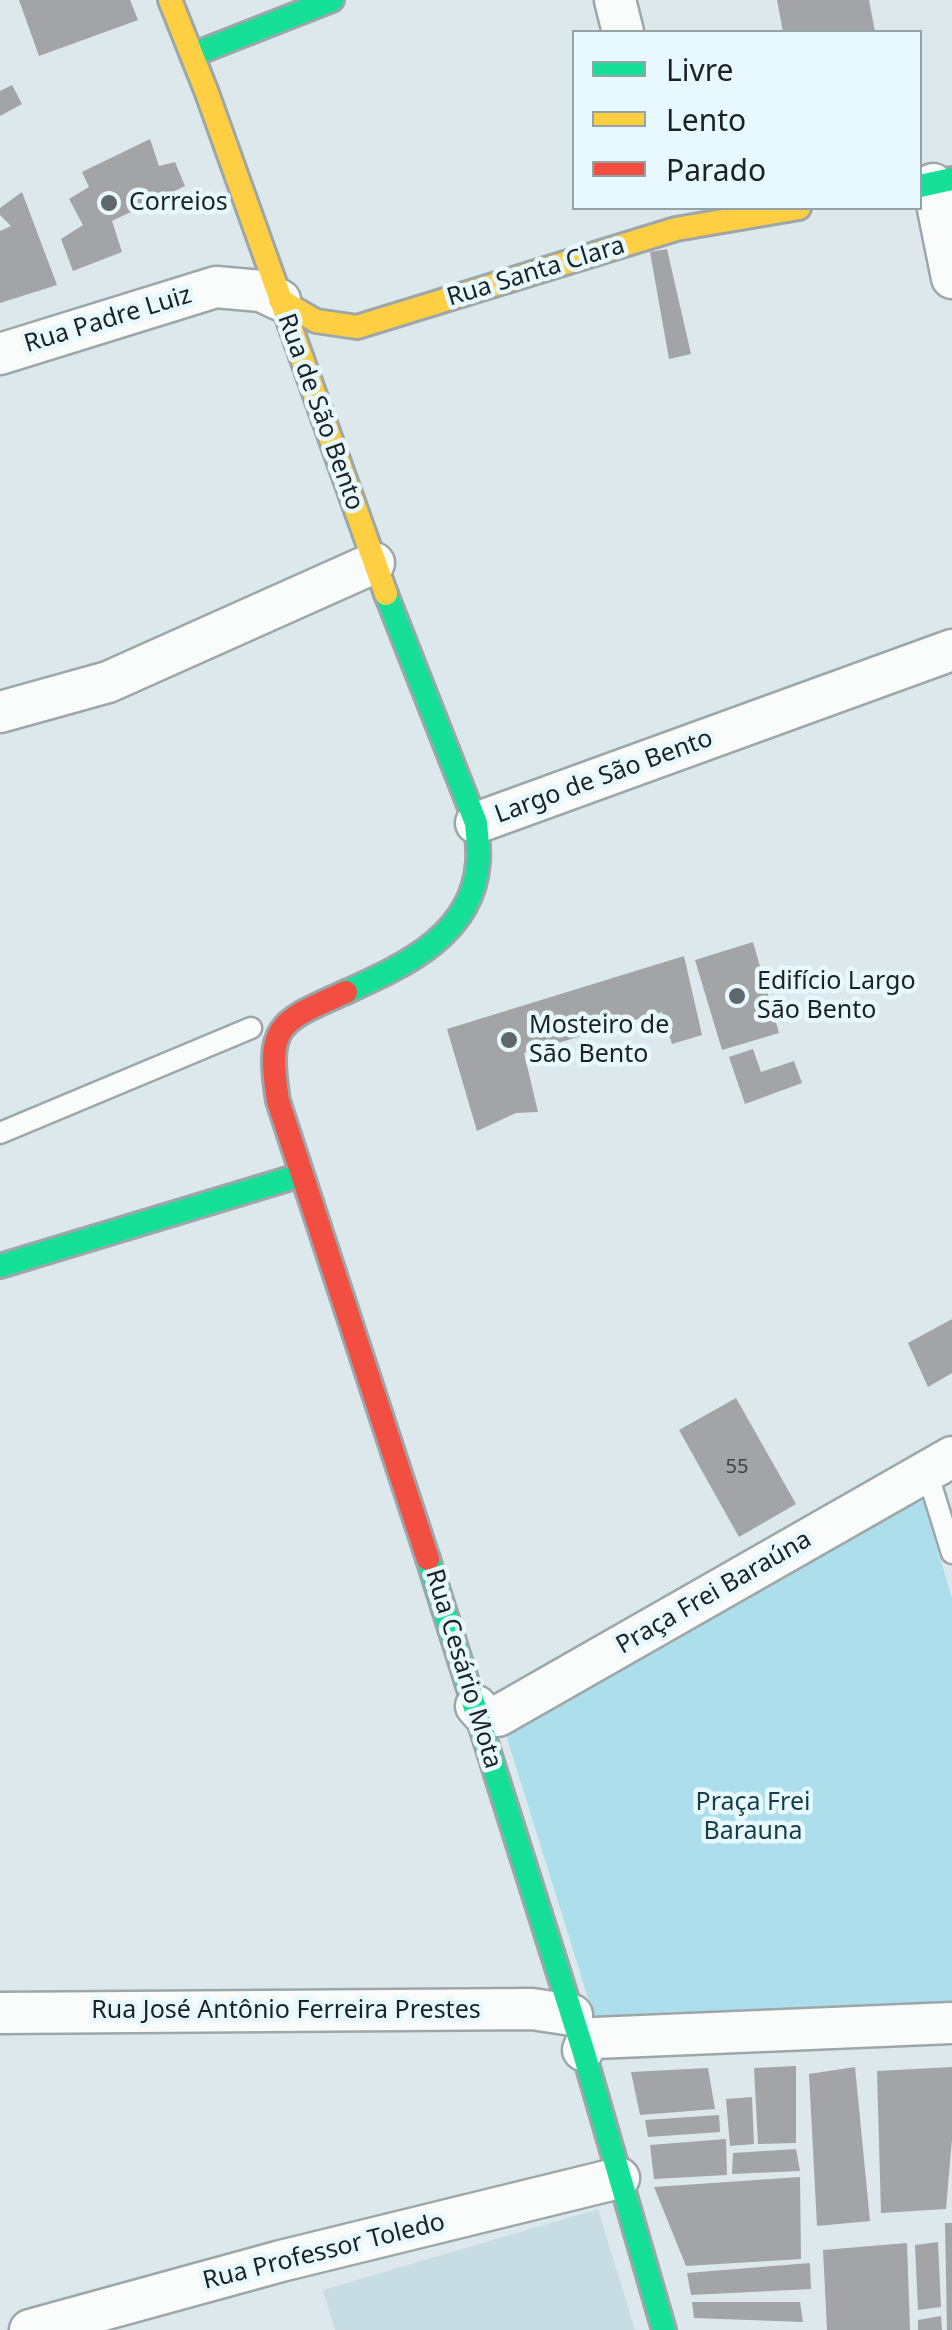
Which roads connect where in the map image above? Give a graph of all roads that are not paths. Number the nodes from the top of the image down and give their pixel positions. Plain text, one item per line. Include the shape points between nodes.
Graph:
1 (170, 0) edge
2 (332, 0) edge
3 (615, 0) edge
4 (623, 30) edge
5 (192, 56) junction
6 (935, 183) edge
7 (774, 210) edge
8 (673, 218) edge
9 (256, 232) junction
10 (952, 278) edge
11 (216, 286) junction
12 (280, 300) junction
13 (0, 354) edge
14 (374, 563) junction
15 (952, 650) edge
16 (0, 712) edge
17 (476, 823) junction
18 (252, 1028) joint
19 (272, 1050) junction
20 (0, 1133) edge
21 (301, 1175) junction
22 (0, 1266) edge
23 (940, 1464) edge
24 (952, 1553) edge
25 (476, 1706) junction
26 (0, 2013) edge
27 (952, 2023) edge
28 (578, 2033) junction
29 (618, 2178) junction
30 (30, 2330) edge
31 (664, 2330) edge

1 - 5 main road, Rua de São Bento
2 - 5 main road
3 - 4 street
5 - 9 main road, Rua de São Bento
6 - 10 street
7 - 8 main road, Rua Santa Clara
8 - 12 main road, Rua Santa Clara via 356,327 318,323
9 - 11 street, Rua Padre Luiz via 241,262
9 - 12 main road, Rua de São Bento
11 - 12 street, Rua Padre Luiz
11 - 13 street, Rua Padre Luiz
12 - 14 main road, Rua de São Bento
14 - 16 street via 108,682
14 - 17 main road, Rua de São Bento
15 - 17 street, Largo de São Bento
17 - 19 main road, Largo de São Bento via 478,882 459,920 411,961 294,1016
18 - 19 main road
18 - 20 lane
19 - 21 main road, Rua Cesário Mota via 278,1101
21 - 22 main road
21 - 25 main road, Rua Cesário Mota
23 - 24 lane
23 - 25 street, Praça Frei Baraúna via 498,1716
25 - 28 main road, Rua Cesário Mota
26 - 28 street, Rua José Antônio Ferreira Prestes via 532,2009
27 - 28 street via 586,2043
28 - 29 main road, Rua Cesário Mota
29 - 30 street, Rua Professor Toledo
29 - 31 main road, Rua Cesário Mota

